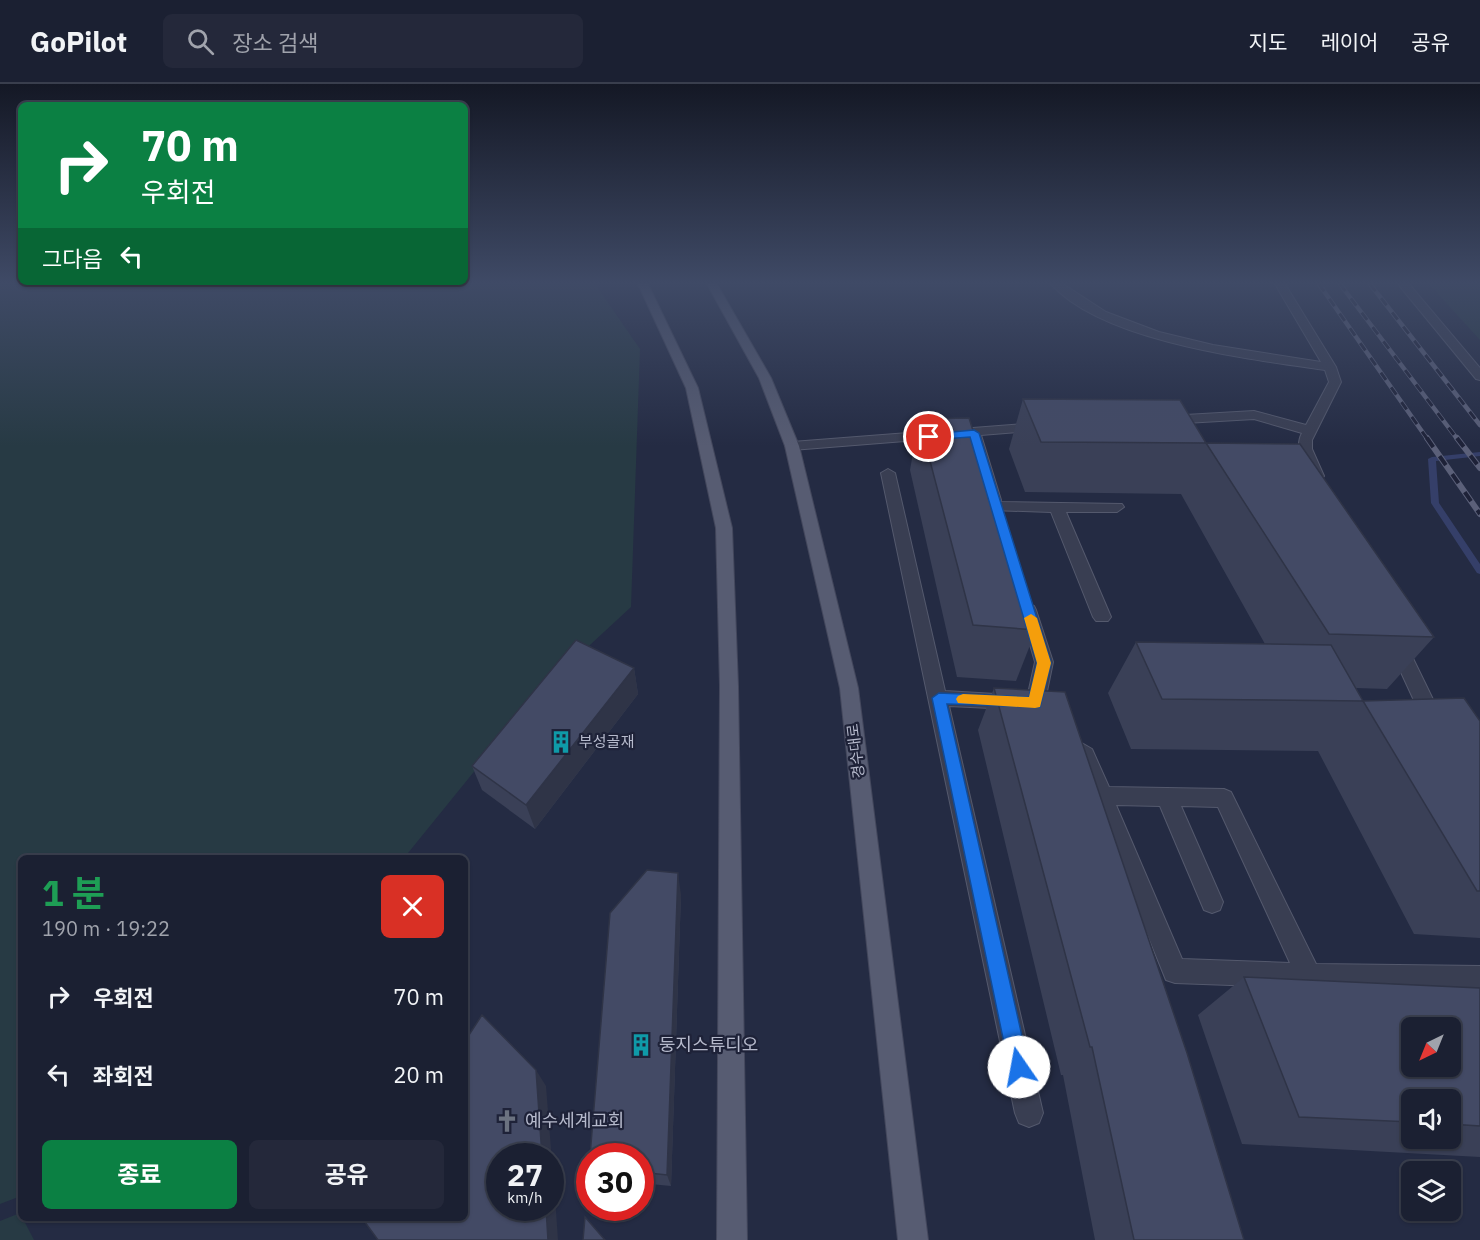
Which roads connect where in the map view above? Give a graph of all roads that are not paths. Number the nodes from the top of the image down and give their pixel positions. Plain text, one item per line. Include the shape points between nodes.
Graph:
1 (668, 338) edge
2 (742, 338) edge
3 (1175, 338) edge
4 (1312, 338) edge
5 (1448, 338) edge
6 (1330, 367) junction
7 (1480, 376) edge
8 (1149, 421) edge
9 (1056, 426) edge
10 (1311, 431) junction
11 (974, 433) junction
12 (792, 446) junction
13 (888, 473) dead end
14 (1324, 489) edge
15 (996, 507) junction
16 (1057, 507) junction
17 (1117, 507) dead end
18 (1003, 529) edge
19 (1024, 596) edge
20 (1102, 617) dead end
21 (1389, 627) edge
22 (939, 698) junction
23 (1035, 703) junction
24 (1440, 734) edge
25 (1102, 796) junction
26 (1167, 797) junction
27 (1212, 902) dead end
28 (1309, 976) junction
29 (1480, 978) edge
30 (1029, 1113) dead end
31 (732, 1240) edge
32 (914, 1240) edge

1 - 31 main road via 692,388 724,528 729,698
2 - 12 main road, 경수대로 via 765,378
3 - 6 street via 1262,358
4 - 6 street
5 - 7 street
6 - 10 street via 1335,382
8 - 10 street via 1254,416
9 - 11 street
10 - 14 street via 1305,449
11 - 12 street
11 - 15 street
12 - 32 main road, 경수대로 via 849,688
13 - 22 street
15 - 16 street
15 - 18 street
16 - 17 street
16 - 20 street
19 - 23 street via 1044,663
21 - 24 street
22 - 23 street
22 - 30 street
23 - 25 street via 1084,755
25 - 26 street
25 - 28 street via 1175,971
26 - 27 street
26 - 28 street via 1224,798
28 - 29 street

